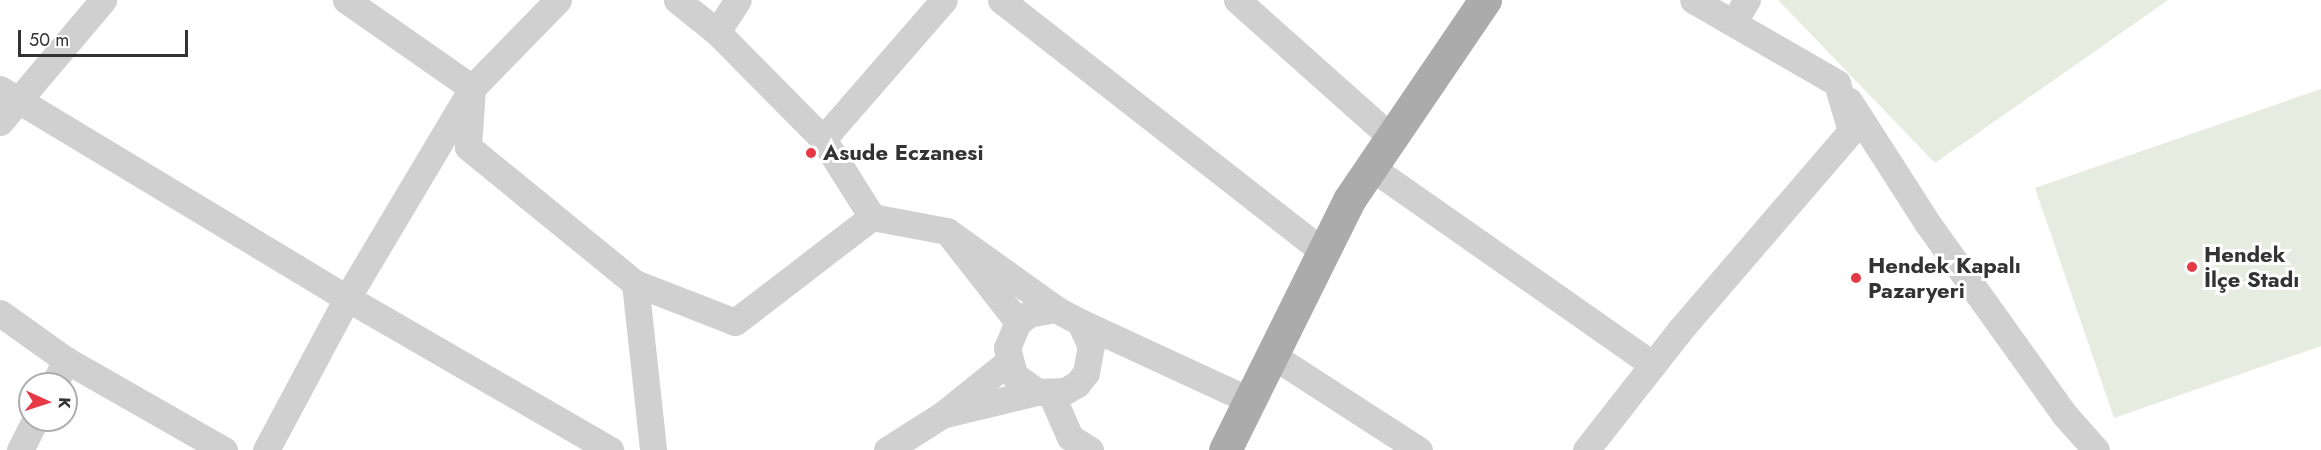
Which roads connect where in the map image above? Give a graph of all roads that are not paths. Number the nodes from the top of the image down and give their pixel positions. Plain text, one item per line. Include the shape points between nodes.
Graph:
1 (103, 0) edge
2 (346, 0) edge
3 (558, 0) edge
4 (677, 0) edge
5 (738, 0) edge
6 (944, 0) edge
7 (1001, 0) edge
8 (1237, 0) edge
9 (1485, 0) edge
10 (1693, 0) edge
11 (1747, 0) edge
12 (1733, 23) junction
13 (717, 32) junction
14 (1837, 83) junction
15 (472, 88) junction
16 (9, 94) edge
17 (0, 122) edge
18 (1391, 137) junction
19 (823, 139) junction
20 (1372, 168) junction
21 (872, 217) junction
22 (947, 231) junction
23 (1321, 250) junction
24 (634, 283) junction
25 (347, 298) junction
26 (1056, 309) junction
27 (0, 313) edge
28 (1018, 322) junction
29 (1080, 322) junction
30 (1272, 355) junction
31 (66, 360) junction
32 (1008, 362) junction
33 (1653, 365) junction
34 (60, 372) edge
35 (1044, 393) junction
36 (1249, 400) junction
37 (942, 415) junction
38 (29, 432) edge
39 (593, 445) edge
40 (20, 450) edge
41 (224, 450) edge
42 (266, 450) edge
43 (653, 450) edge
44 (887, 450) edge
45 (1090, 450) edge
46 (1225, 450) edge
47 (1419, 450) edge
48 (1586, 450) edge
49 (2096, 450) edge

1 - 16 street
2 - 15 street
3 - 15 street
4 - 13 street
5 - 13 street
6 - 19 street
7 - 23 street
8 - 18 street
9 - 18 main road
10 - 12 street
11 - 12 street
12 - 14 street
13 - 19 street
14 - 33 street via 1851,131
14 - 49 street via 1935,233 2064,414
15 - 24 street via 468,147
15 - 25 street
16 - 17 street
16 - 25 street
18 - 20 main road
19 - 21 street
20 - 23 main road
20 - 33 street
21 - 22 street
21 - 24 street via 735,322
22 - 26 street
22 - 28 street
23 - 30 main road
24 - 43 street
25 - 39 street
25 - 42 street
26 - 28 street via 1029,314
26 - 29 street
27 - 31 street
28 - 32 street via 1011,334
29 - 35 street via 1091,346 1086,373 1065,391
29 - 36 street
30 - 36 main road
30 - 47 street
31 - 34 street
31 - 41 street
32 - 35 street via 1024,385
32 - 37 street
33 - 48 street
35 - 37 street
35 - 45 street via 1071,437
36 - 46 main road
37 - 44 street
38 - 40 street

